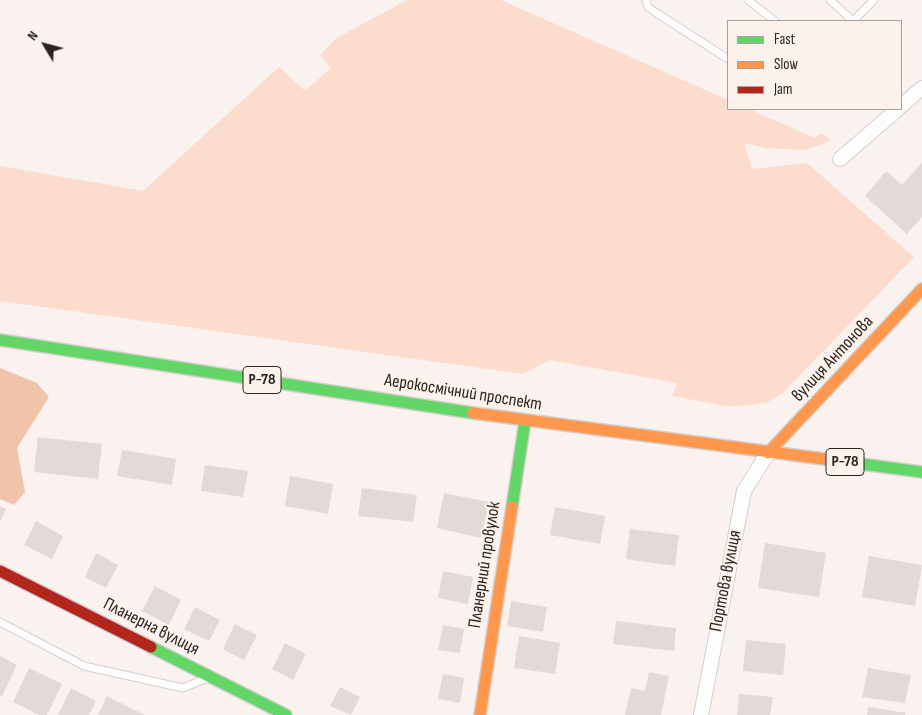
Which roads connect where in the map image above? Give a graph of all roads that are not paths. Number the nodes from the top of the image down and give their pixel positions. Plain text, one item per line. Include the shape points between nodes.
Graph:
1 (646, 0) edge
2 (748, 0) edge
3 (830, 0) edge
4 (874, 0) edge
5 (774, 20) edge
6 (852, 20) edge
7 (854, 20) edge
8 (727, 58) edge
9 (922, 88) edge
10 (902, 105) edge
11 (897, 110) edge
12 (840, 159) dead end
13 (922, 289) edge
14 (0, 340) edge
15 (525, 421) junction
16 (768, 453) junction
17 (922, 472) edge
18 (0, 571) edge
19 (0, 622) edge
20 (210, 677) junction
21 (286, 715) edge
22 (480, 715) edge
23 (700, 715) edge

1 - 8 lane via 648,7
2 - 5 lane
3 - 6 lane
4 - 7 lane
9 - 10 street
11 - 12 street
13 - 16 main road, вулиця Антонова
14 - 15 main road, Аерокосмічний проспект / Р-78
15 - 16 main road, Аерокосмічний проспект / Р-78
15 - 22 main road, Планерний провулок
16 - 17 main road, Аерокосмічний проспект / Р-78
16 - 23 street, Портова вулиця via 744,491
18 - 20 main road, Планерна вулиця
19 - 20 lane via 84,666 184,688
20 - 21 main road, Планерна вулиця

